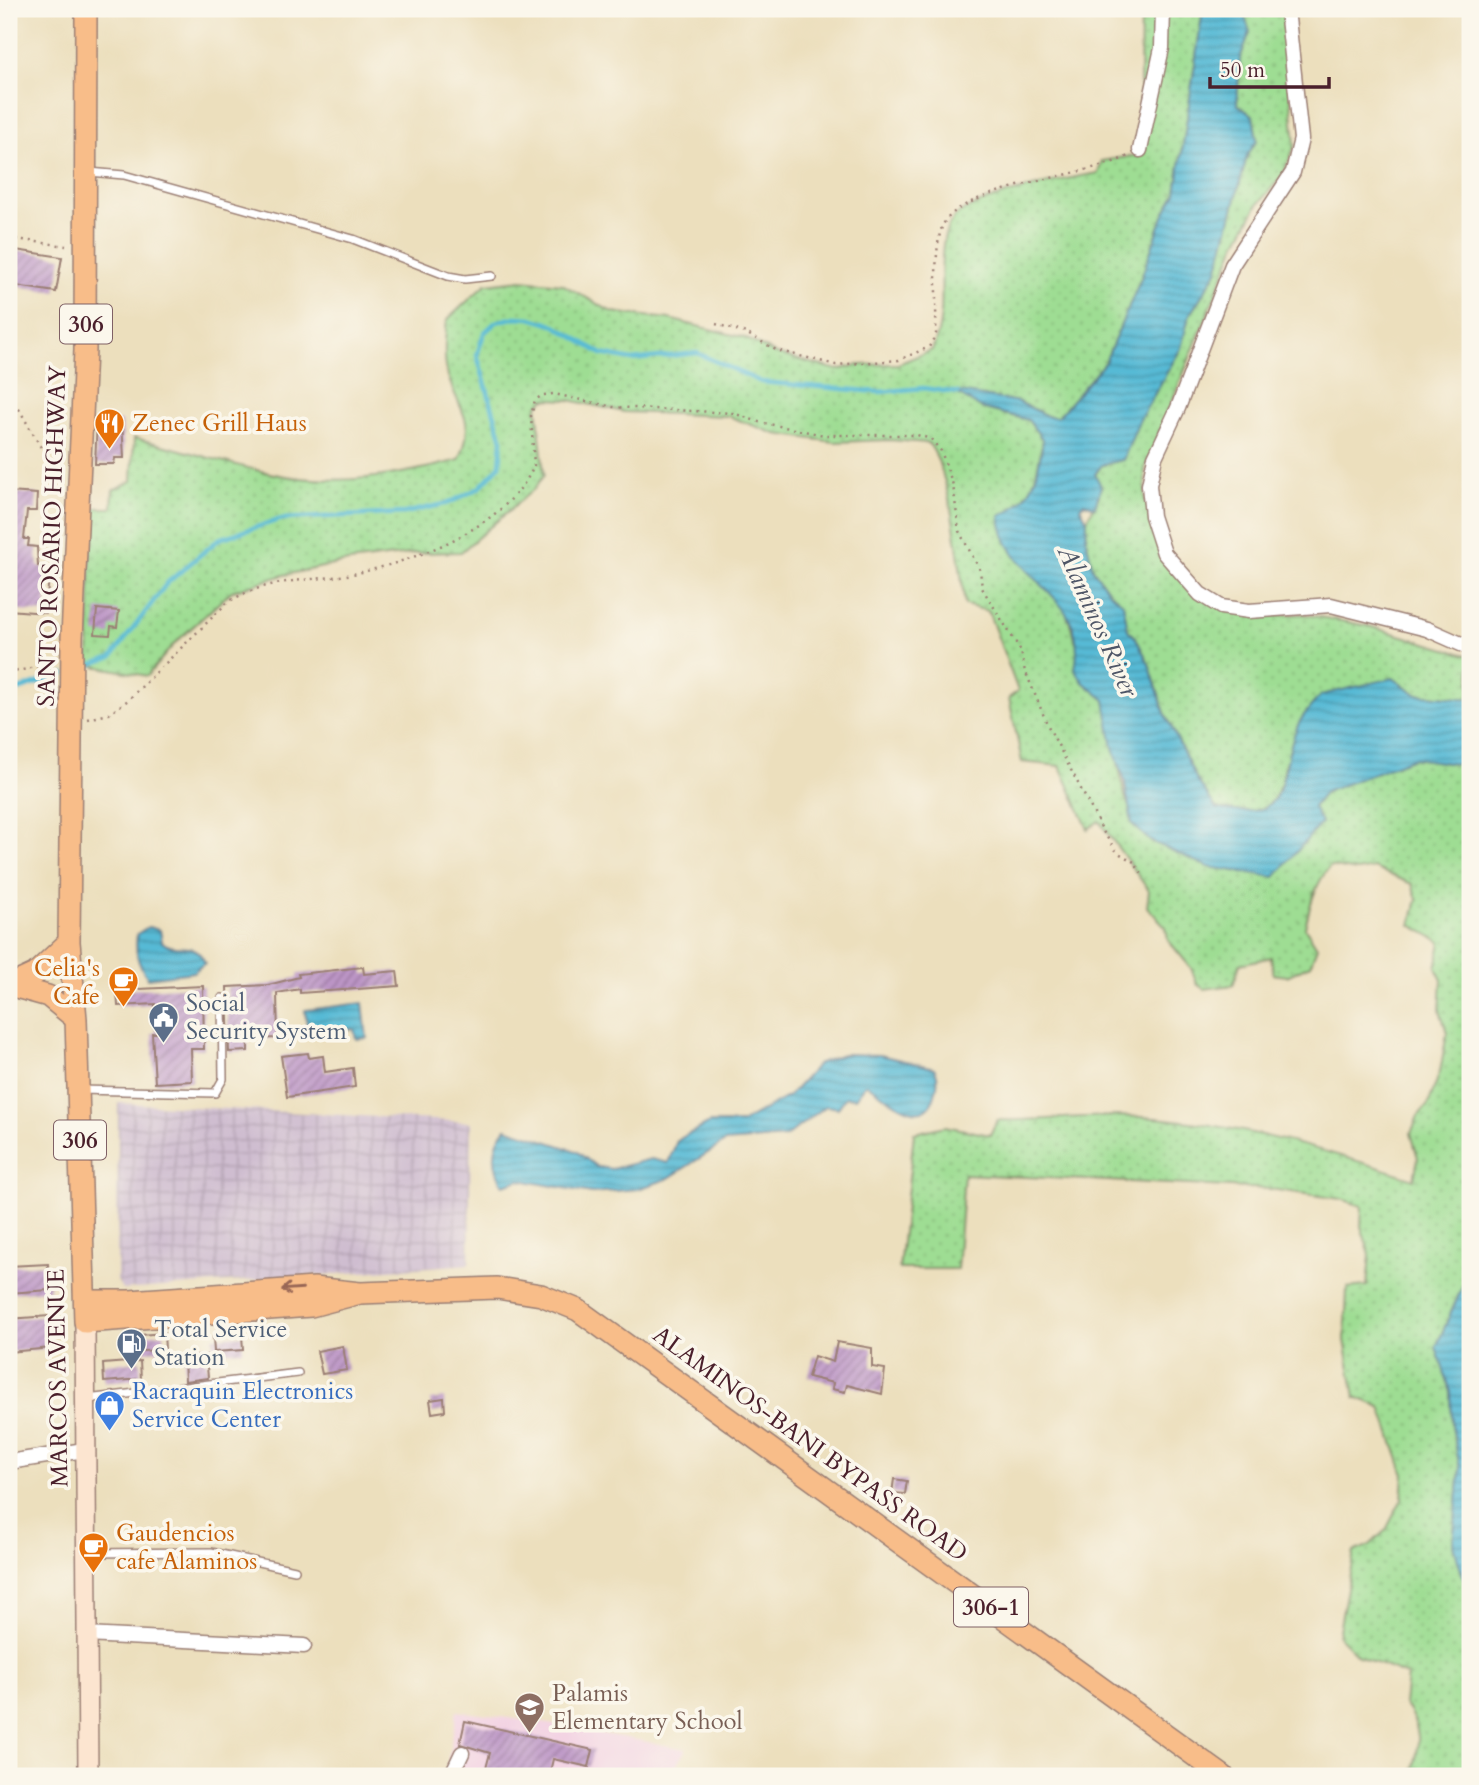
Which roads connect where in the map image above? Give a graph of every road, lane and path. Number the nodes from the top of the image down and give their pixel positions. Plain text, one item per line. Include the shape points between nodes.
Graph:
1 (86, 9) edge
2 (1163, 9) edge
3 (1287, 9) edge
4 (1140, 150) joint
5 (88, 172) junction
6 (9, 238) edge
7 (86, 249) junction
8 (492, 276) dead end
9 (716, 324) dead end
10 (9, 399) edge
11 (43, 451) dead end
12 (66, 647) junction
13 (1470, 648) edge
14 (9, 673) edge
15 (71, 722) junction
16 (1143, 876) dead end
17 (69, 942) junction
18 (35, 974) junction
19 (72, 980) junction
20 (10, 986) edge
21 (222, 998) dead end
22 (76, 1019) junction
23 (78, 1090) junction
24 (85, 1311) junction
25 (298, 1373) dead end
26 (85, 1400) junction
27 (84, 1450) junction
28 (9, 1462) edge
29 (88, 1553) junction
30 (295, 1570) dead end
31 (86, 1636) junction
32 (304, 1646) dead end
33 (462, 1753) dead end
34 (88, 1776) edge
35 (451, 1776) edge
36 (1223, 1776) edge

1 - 5 main road, SANTO ROSARIO HIGHWAY / 306
2 - 4 street via 1162,48
3 - 13 street via 1301,139 1293,172 1232,265 1155,457 1149,485 1152,516 1164,553 1200,594 1221,607 1249,611 1331,605 1380,615
4 - 9 path via 1116,163 1013,188 955,211 942,226 936,334 929,347 899,360 836,365 776,350 746,333
5 - 7 main road, SANTO ROSARIO HIGHWAY / 306
5 - 8 lane via 124,175 353,239 448,276
6 - 7 path
7 - 12 main road, SANTO ROSARIO HIGHWAY / 306 via 82,449
10 - 11 path
12 - 14 path via 44,665
12 - 15 main road, SANTO ROSARIO HIGHWAY / 306
15 - 16 path via 109,714 128,700 177,649 242,594 284,581 360,573 441,546 475,526 511,499 531,474 531,416 535,400 543,395 612,407 733,413 824,435 917,435 931,439 942,451 953,485 959,531 980,570 982,588 1021,651 1048,726 1104,833
15 - 17 main road, SANTO ROSARIO HIGHWAY / 306
17 - 18 main road
17 - 19 main road, SANTO ROSARIO HIGHWAY / 306
18 - 19 main road
18 - 20 main road
19 - 20 main road
19 - 22 main road, MARCOS AVENUE / 306
20 - 22 main road via 48,996
21 - 23 lane via 223,1079 215,1093
22 - 23 main road, MARCOS AVENUE / 306
23 - 24 main road, MARCOS AVENUE / 306
24 - 26 main road, MARCOS AVENUE / 306
24 - 36 main road, ALAMINOS-BANI BYPASS ROAD / 306-1 via 129,1301 314,1287 359,1293 498,1288 541,1295 578,1310
25 - 26 lane
26 - 27 main road, MARCOS AVENUE / 306
27 - 28 street
27 - 29 main road, MARCOS AVENUE / 306
29 - 30 lane via 211,1552
29 - 31 main road, MARCOS AVENUE / 306
31 - 32 street
31 - 34 main road, MARCOS AVENUE / 306
33 - 35 street

